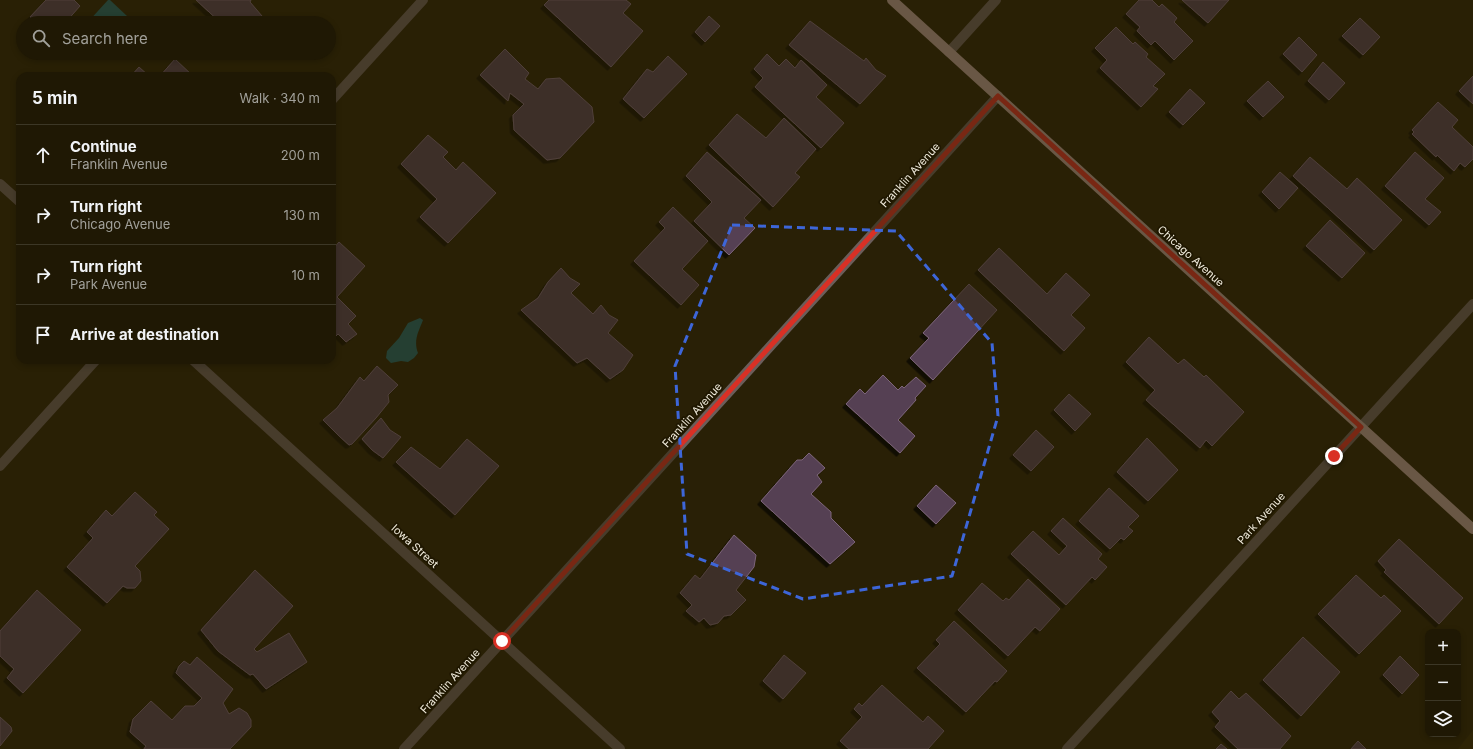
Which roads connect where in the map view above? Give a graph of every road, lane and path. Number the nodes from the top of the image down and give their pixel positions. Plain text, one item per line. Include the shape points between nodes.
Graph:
1 (423, 0) edge
2 (892, 0) edge
3 (996, 0) edge
4 (949, 52) junction
5 (336, 96) edge
6 (998, 96) junction
7 (0, 184) edge
8 (16, 198) edge
9 (1473, 304) edge
10 (92, 364) edge
11 (197, 364) edge
12 (1361, 427) junction
13 (0, 466) edge
14 (1473, 529) edge
15 (502, 641) junction
16 (404, 749) edge
17 (620, 749) edge
18 (1066, 749) edge

1 - 5 street
2 - 4 main road, Chicago Avenue
3 - 4 street
4 - 6 main road, Chicago Avenue
6 - 12 main road, Chicago Avenue
6 - 15 street, Franklin Avenue
7 - 8 street
9 - 12 street, Park Avenue
10 - 13 street
11 - 15 street, Iowa Street
12 - 14 main road, Chicago Avenue
12 - 18 street, Park Avenue
15 - 16 street, Franklin Avenue
15 - 17 street, Iowa Street

